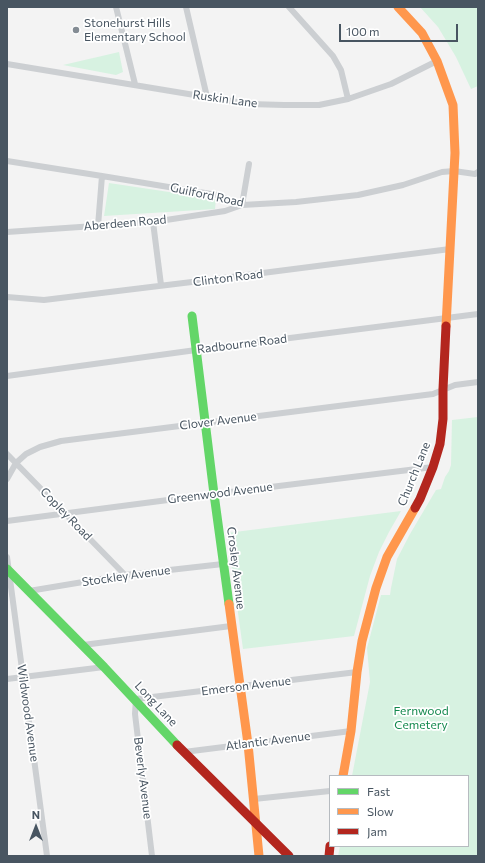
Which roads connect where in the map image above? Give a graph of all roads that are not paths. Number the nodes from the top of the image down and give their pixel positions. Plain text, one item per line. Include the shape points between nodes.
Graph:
1 (116, 7) edge
2 (186, 7) edge
3 (289, 7) edge
4 (398, 7) edge
5 (437, 60) junction
6 (7, 64) edge
7 (135, 84) junction
8 (207, 97) junction
9 (348, 99) junction
10 (7, 162) edge
11 (249, 164) dead end
12 (454, 171) junction
13 (478, 172) edge
14 (102, 176) junction
15 (242, 205) junction
16 (153, 222) junction
17 (98, 226) junction
18 (7, 232) edge
19 (450, 249) junction
20 (161, 285) junction
21 (7, 297) edge
22 (478, 314) edge
23 (192, 316) dead end
24 (447, 318) junction
25 (196, 350) junction
26 (7, 376) edge
27 (478, 382) edge
28 (444, 389) junction
29 (205, 422) junction
30 (7, 454) edge
31 (16, 463) junction
32 (433, 467) junction
33 (7, 479) edge
34 (214, 494) junction
35 (65, 513) junction
36 (7, 522) edge
37 (7, 557) edge
38 (223, 564) junction
39 (8, 570) edge
40 (125, 575) junction
41 (29, 591) junction
42 (231, 626) junction
43 (82, 645) junction
44 (104, 667) junction
45 (357, 672) junction
46 (23, 677) junction
47 (7, 679) edge
48 (240, 687) junction
49 (136, 699) junction
50 (351, 731) junction
51 (248, 744) junction
52 (184, 752) junction
53 (343, 775) edge
54 (329, 791) edge
55 (254, 799) junction
56 (255, 824) junction
57 (47, 856) edge
58 (152, 856) edge
59 (259, 856) edge
60 (288, 856) edge

1 - 7 street
2 - 8 street
3 - 9 street via 333,56 341,70
4 - 5 street, Church Lane via 422,33
5 - 9 street, Ruskin Lane via 391,84
5 - 12 street, Church Lane via 453,105 456,153
6 - 7 street, Ruskin Lane
7 - 8 street, Ruskin Lane
8 - 9 street, Ruskin Lane via 248,104 284,105 319,105
10 - 14 street, Guilford Road
11 - 15 street
12 - 13 street, Guilford Road via 474,174
12 - 15 street, Guilford Road via 358,195
12 - 19 street, Church Lane
14 - 15 street, Guilford Road via 217,195
14 - 17 street
15 - 16 street, Aberdeen Road via 225,212
16 - 17 street, Aberdeen Road
16 - 20 street
17 - 18 street, Aberdeen Road
19 - 20 street, Clinton Road
19 - 24 street, Church Lane
20 - 21 street, Clinton Road via 44,300
22 - 24 street, Radbourne Road
23 - 25 street, Crosley Avenue
24 - 25 street, Radbourne Road
24 - 28 street, Church Lane
25 - 26 street, Radbourne Road
25 - 29 street, Crosley Avenue
27 - 28 street, Clover Avenue
28 - 29 street, Clover Avenue via 433,394
28 - 32 street, Church Lane via 440,444
29 - 31 street, Clover Avenue via 61,441 40,447
29 - 34 street, Crosley Avenue
30 - 31 street, Copley Road
31 - 33 street, Clover Avenue
31 - 35 street, Copley Road
32 - 34 street, Greenwood Avenue
32 - 45 street, Church Lane via 420,499 387,557 362,641
34 - 35 street, Greenwood Avenue
34 - 38 street, Crosley Avenue
35 - 36 street, Greenwood Avenue
35 - 40 street, Copley Road
37 - 39 street
38 - 40 street, Stockley Avenue
38 - 42 street, Crosley Avenue
39 - 41 street, Long Lane
39 - 46 street, Wildwood Avenue
40 - 41 street, Stockley Avenue
41 - 43 street, Long Lane
42 - 43 street
42 - 48 street, Crosley Avenue
43 - 44 street, Long Lane
44 - 46 street
44 - 49 street, Long Lane
45 - 48 street, Emerson Avenue
45 - 50 street, Church Lane
46 - 47 street
46 - 57 street, Wildwood Avenue
48 - 49 street, Emerson Avenue
48 - 51 street, Crosley Avenue
49 - 52 street, Long Lane
49 - 58 street, Beverly Avenue via 135,714
50 - 51 street, Atlantic Avenue
50 - 53 street, Church Lane
51 - 52 street, Atlantic Avenue
51 - 55 street, Crosley Avenue
52 - 56 street, Long Lane
54 - 55 street
55 - 56 street, Crosley Avenue
56 - 59 street, Crosley Avenue
56 - 60 street, Long Lane

